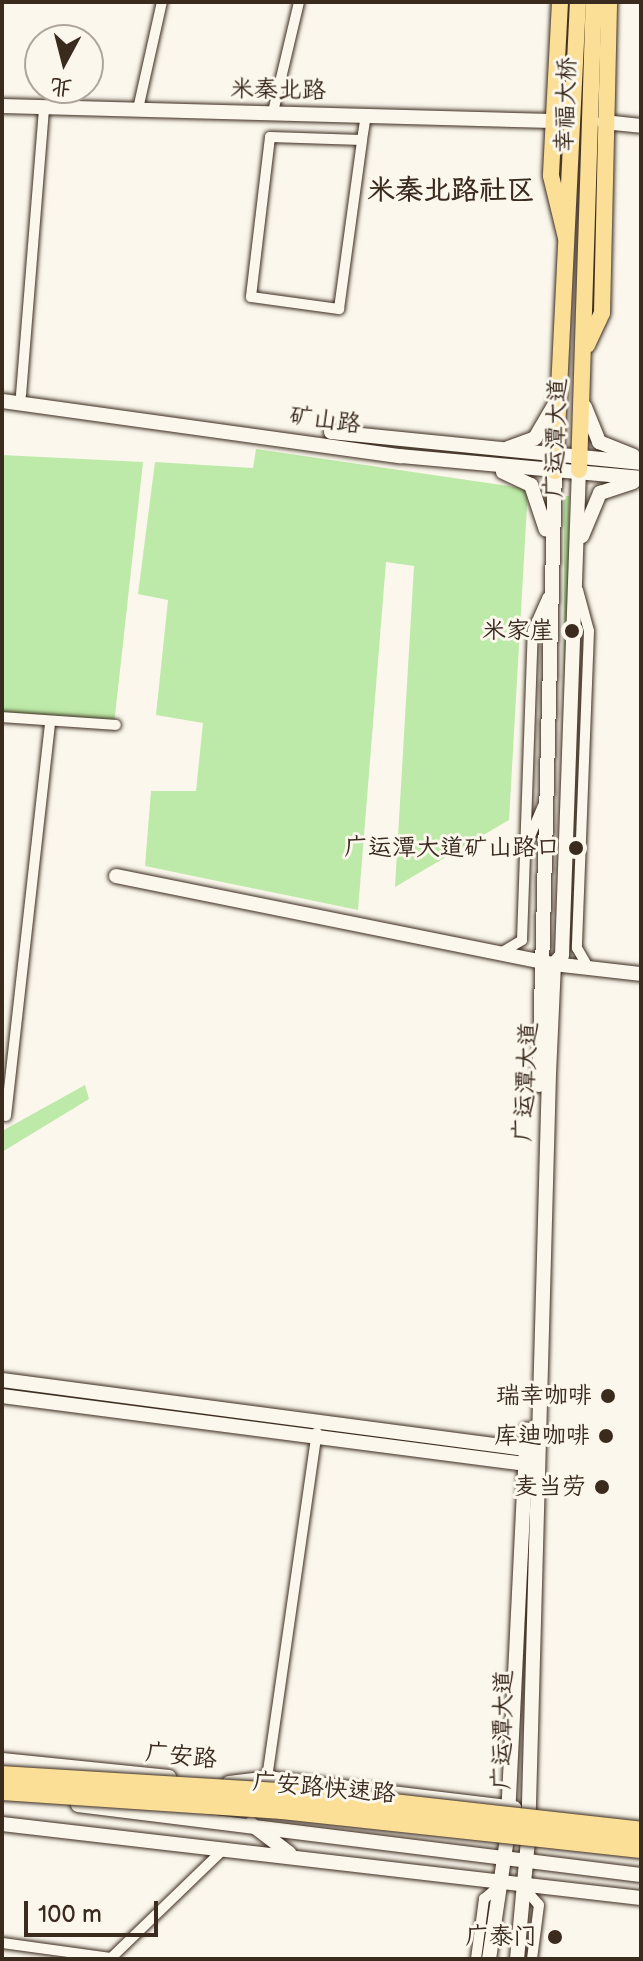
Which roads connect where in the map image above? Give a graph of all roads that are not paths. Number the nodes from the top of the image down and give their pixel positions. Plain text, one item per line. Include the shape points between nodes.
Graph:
1 (162, 2) edge
2 (299, 2) edge
3 (560, 2) edge
4 (578, 2) edge
5 (594, 2) edge
6 (609, 2) edge
7 (2, 106) edge
8 (44, 107) junction
9 (138, 109) junction
10 (273, 112) junction
11 (366, 115) junction
12 (553, 121) junction
13 (604, 122) junction
14 (641, 126) edge
15 (362, 140) junction
16 (579, 210) junction
17 (569, 249) junction
18 (583, 354) junction
19 (582, 379) junction
20 (559, 390) junction
21 (2, 393) edge
22 (21, 395) junction
23 (2, 401) edge
24 (487, 450) junction
25 (641, 461) edge
26 (578, 463) junction
27 (472, 464) junction
28 (556, 464) junction
29 (641, 480) edge
30 (577, 552) junction
31 (550, 555) junction
32 (577, 585) junction
33 (548, 597) junction
34 (2, 717) edge
35 (50, 721) junction
36 (116, 725) dead end
37 (543, 806) junction
38 (525, 847) junction
39 (116, 876) dead end
40 (491, 951) junction
41 (547, 962) junction
42 (594, 968) junction
43 (641, 974) edge
44 (6, 1116) dead end
45 (2, 1380) edge
46 (2, 1396) edge
47 (317, 1433) junction
48 (531, 1456) junction
49 (2, 1760) edge
50 (2, 1776) edge
51 (267, 1778) junction
52 (2, 1783) edge
53 (2, 1790) edge
54 (2, 1797) edge
55 (508, 1806) junction
56 (525, 1812) junction
57 (2, 1824) edge
58 (251, 1824) junction
59 (641, 1825) edge
60 (641, 1832) edge
61 (507, 1838) junction
62 (528, 1840) junction
63 (225, 1848) junction
64 (641, 1850) edge
65 (289, 1853) junction
66 (502, 1857) junction
67 (527, 1861) junction
68 (641, 1875) edge
69 (499, 1883) junction
70 (525, 1886) junction
71 (637, 1897) edge
72 (2, 1943) edge
73 (111, 1958) edge
74 (476, 1959) edge
75 (489, 1959) edge
76 (517, 1959) edge
77 (532, 1959) edge

1 - 9 street
2 - 10 street
3 - 12 main road
4 - 16 main road, 幸福大桥
5 - 16 main road, 幸福大桥
6 - 13 main road
7 - 8 main road, 米秦北路
8 - 9 main road, 米秦北路
8 - 22 street
9 - 10 main road, 米秦北路
10 - 11 main road, 米秦北路
11 - 12 main road, 米秦北路
11 - 15 street
12 - 17 main road via 551,176
13 - 14 main road
13 - 18 main road via 602,313
15 - 15 street via 339,309 251,297 270,137
16 - 17 main road, 广运潭大道
16 - 18 main road, 广运潭大道
17 - 20 main road, 广运潭大道
18 - 19 main road, 广运潭大道
19 - 25 main road via 593,434
19 - 26 main road, 广运潭大道
20 - 24 main road via 535,438
20 - 28 main road, 广运潭大道
21 - 22 main road, 矿山路
22 - 24 main road, 矿山路
23 - 27 main road, 矿山路
24 - 28 main road, 矿山路
25 - 26 main road, 矿山路
26 - 28 main road, 矿山路
26 - 29 main road, 矿山路
26 - 30 main road, 广运潭大道
27 - 28 main road, 矿山路
27 - 31 main road via 531,485
28 - 31 main road, 广运潭大道
29 - 30 main road via 600,493
30 - 32 main road, 广运潭大道
31 - 33 main road, 广运潭大道
32 - 41 main road, 广运潭大道 via 562,955
32 - 42 street via 589,631 577,948 579,961
33 - 37 main road, 广运潭大道
33 - 38 street via 533,630
34 - 35 street
35 - 36 street
35 - 44 street
37 - 38 street
37 - 41 main road, 广运潭大道
38 - 40 street via 521,944
39 - 40 main road
40 - 41 main road
41 - 42 main road
41 - 48 main road, 广运潭大道
42 - 43 main road
45 - 48 main road
46 - 47 main road
47 - 48 main road
47 - 51 street
48 - 55 main road, 广运潭大道
48 - 56 main road, 广运潭大道
49 - 51 main road, 广安路 via 230,1783
50 - 60 highway, 广安路快速路, bridge via 313,1795
51 - 55 main road, 广安路
52 - 61 main road
53 - 64 highway, 广安路快速路, bridge via 282,1809
54 - 58 main road
55 - 56 main road, 广安路
55 - 61 main road, 广运潭大道
56 - 59 main road, 广安路
56 - 62 main road, 广运潭大道
57 - 63 main road
58 - 65 main road
58 - 66 main road
61 - 62 main road
61 - 66 main road, 广运潭大道
62 - 64 main road
62 - 67 main road, 广运潭大道
63 - 65 main road
63 - 73 street
65 - 69 main road
66 - 67 main road
66 - 69 main road, 广运潭大道
67 - 68 main road
67 - 70 main road, 广运潭大道
69 - 70 main road
69 - 74 street via 484,1899
69 - 75 main road, 广运潭大道
70 - 71 main road
70 - 76 main road, 广运潭大道
70 - 77 street via 539,1905
72 - 73 street

